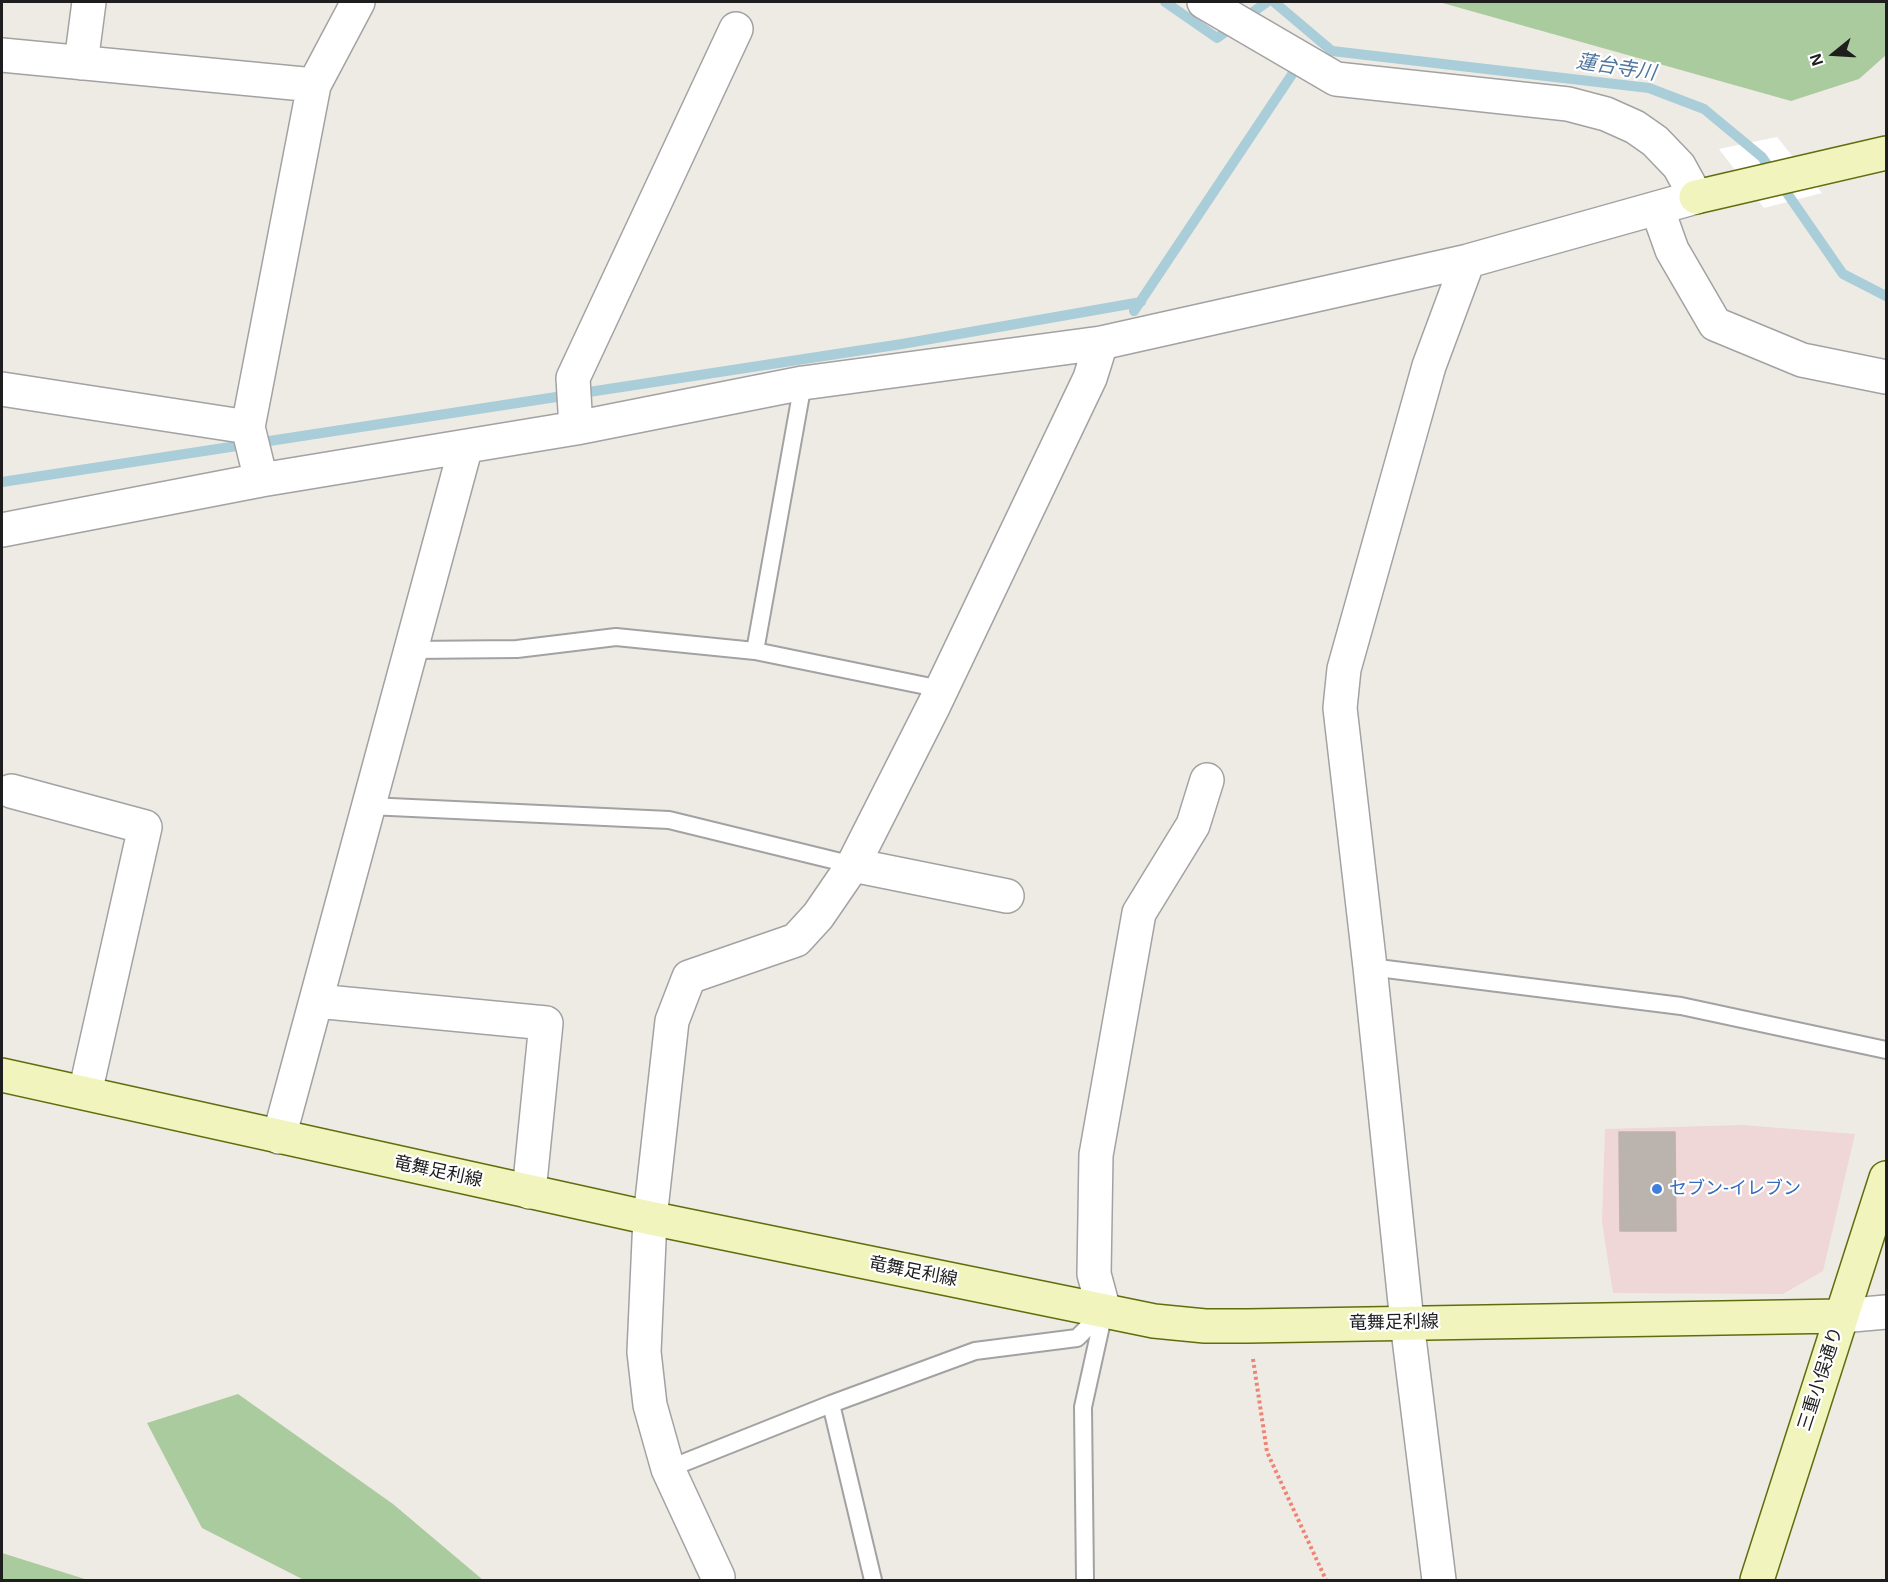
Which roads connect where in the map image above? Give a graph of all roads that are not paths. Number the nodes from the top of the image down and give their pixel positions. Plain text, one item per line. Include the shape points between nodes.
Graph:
1 (89, 2) edge
2 (358, 2) edge
3 (1204, 2) edge
4 (736, 29) dead end
5 (2, 55) edge
6 (81, 63) junction
7 (314, 85) junction
8 (1887, 153) edge
9 (1696, 197) junction
10 (1657, 208) junction
11 (1468, 261) junction
12 (1101, 343) junction
13 (1887, 377) edge
14 (803, 382) junction
15 (2, 389) edge
16 (248, 427) junction
17 (576, 428) junction
18 (466, 446) junction
19 (261, 480) junction
20 (2, 530) edge
21 (411, 650) junction
22 (755, 651) junction
23 (941, 689) junction
24 (1207, 780) dead end
25 (11, 791) dead end
26 (369, 806) junction
27 (853, 864) junction
28 (1007, 896) dead end
29 (1370, 967) junction
30 (316, 1002) junction
31 (1887, 1050) edge
32 (2, 1075) edge
33 (85, 1093) junction
34 (279, 1137) junction
35 (1887, 1178) edge
36 (529, 1192) junction
37 (650, 1218) junction
38 (1104, 1311) junction
39 (1887, 1312) edge
40 (1841, 1316) junction
41 (1407, 1322) junction
42 (831, 1404) junction
43 (668, 1469) junction
44 (718, 1577) dead end
45 (873, 1581) edge
46 (1085, 1581) edge
47 (1439, 1581) edge
48 (1757, 1581) edge

1 - 6 street
2 - 7 street
3 - 9 street via 1336,80 1568,104 1606,114 1655,141 1679,166
4 - 17 street via 573,378
5 - 6 street
6 - 7 street
7 - 16 street
8 - 9 main road
9 - 10 street
10 - 11 street
10 - 13 street via 1672,250 1715,324 1802,360
11 - 12 street
11 - 29 street via 1429,366 1344,669 1340,708
12 - 14 street
12 - 23 street via 1090,378
14 - 17 street
14 - 22 lane
15 - 16 street
16 - 19 street
17 - 18 street
18 - 19 street
18 - 21 street
19 - 20 street
21 - 22 lane via 517,649 616,637
21 - 26 street
22 - 23 lane
23 - 27 street
24 - 38 street via 1192,825 1139,913 1096,1155 1094,1274
25 - 33 street via 145,827
26 - 27 lane via 669,820
26 - 30 street
27 - 28 street
27 - 37 street via 818,916 796,940 689,977 672,1020
29 - 31 lane via 1681,1006
29 - 41 street
30 - 34 street
30 - 36 street via 546,1023
32 - 33 main road, 竜舞足利線
33 - 34 main road, 竜舞足利線
34 - 36 main road, 竜舞足利線
35 - 40 main road, 三重小俣通り
36 - 37 main road, 竜舞足利線
37 - 38 main road, 竜舞足利線
37 - 43 street via 644,1352 650,1405
38 - 41 main road, 竜舞足利線 via 1205,1326
38 - 42 lane via 1077,1338 975,1351
38 - 46 lane via 1083,1407
39 - 40 street
40 - 41 main road, 竜舞足利線
40 - 48 main road, 三重小俣通り
41 - 47 street
42 - 43 lane
42 - 45 lane
43 - 44 street

